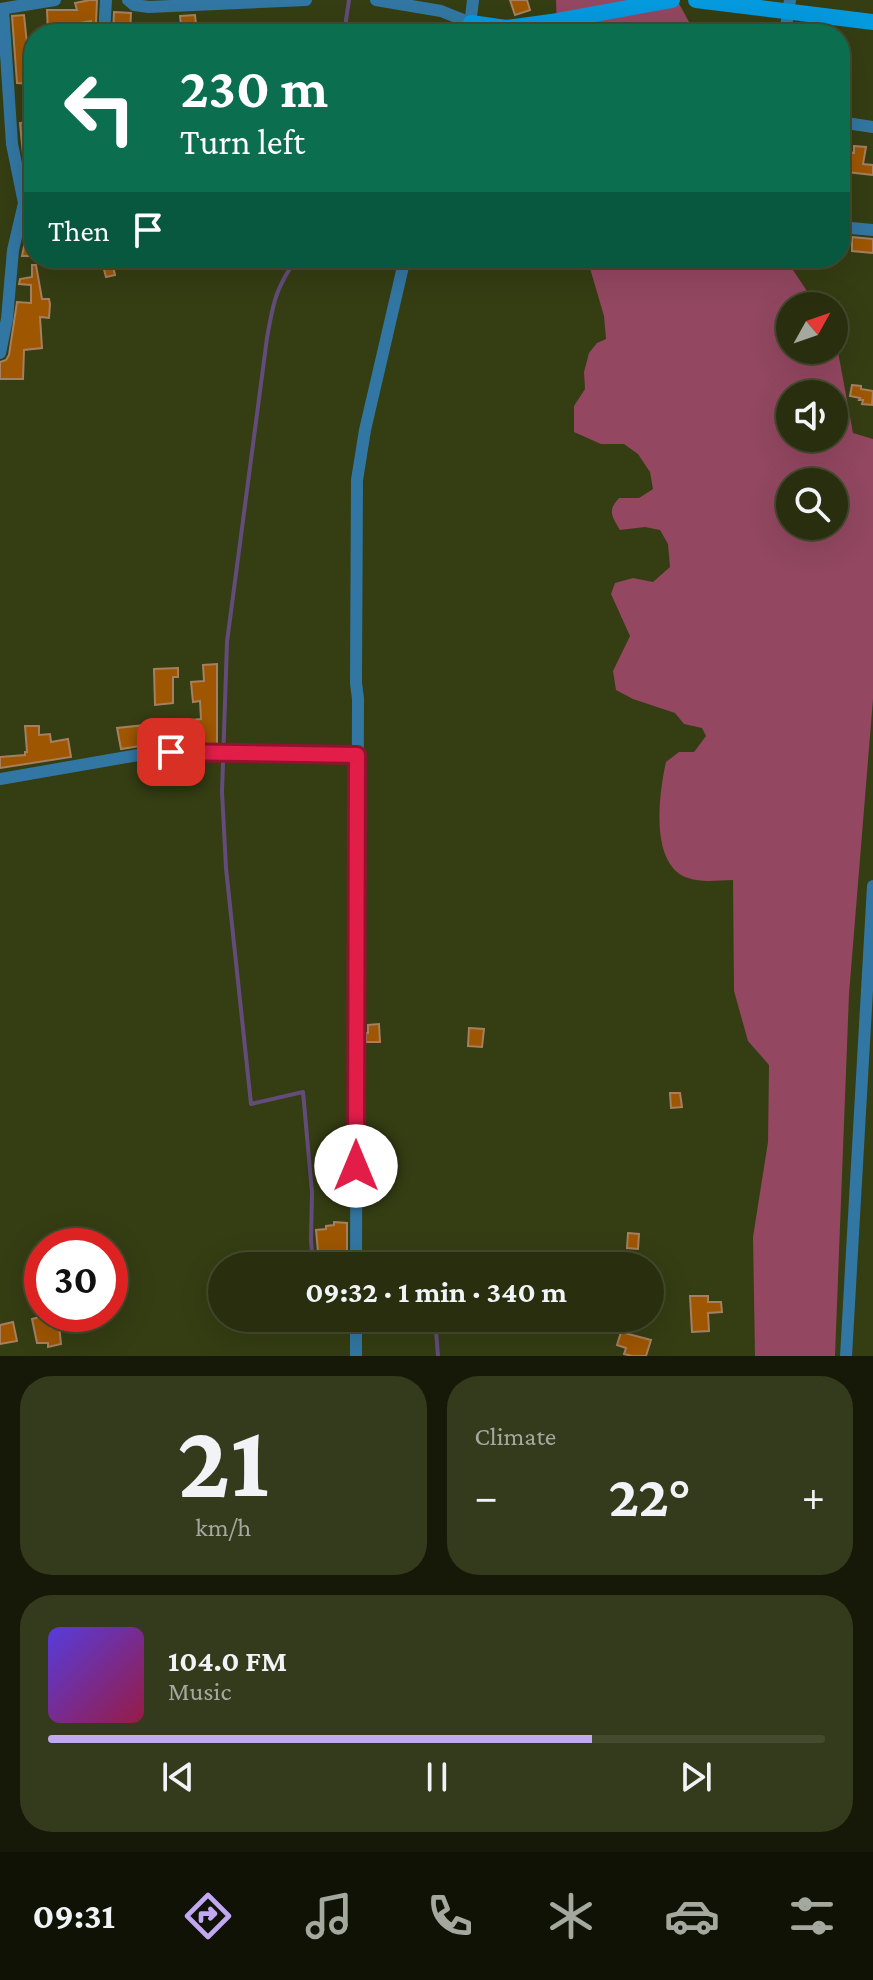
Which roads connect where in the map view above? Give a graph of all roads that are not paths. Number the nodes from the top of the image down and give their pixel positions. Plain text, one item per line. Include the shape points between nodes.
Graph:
1 (55, 0) edge
2 (106, 0) edge
3 (128, 0) edge
4 (306, 0) edge
5 (376, 0) edge
6 (473, 0) edge
7 (672, 0) edge
8 (696, 0) edge
9 (148, 4) edge
10 (789, 6) edge
11 (2, 9) edge
12 (873, 22) edge
13 (105, 24) edge
14 (462, 24) edge
15 (471, 24) edge
16 (536, 24) edge
17 (850, 124) edge
18 (873, 127) edge
19 (15, 159) junction
20 (0, 160) edge
21 (24, 189) edge
22 (24, 219) edge
23 (850, 228) edge
24 (873, 230) edge
25 (403, 268) edge
26 (0, 353) edge
27 (357, 755) junction
28 (0, 779) edge
29 (873, 886) edge
30 (356, 1252) edge
31 (356, 1332) edge
32 (356, 1356) edge
33 (846, 1356) edge

1 - 11 street
2 - 13 street
3 - 9 street
4 - 9 street
5 - 14 street via 441,11
6 - 15 street
7 - 16 street
8 - 10 street
10 - 12 street
11 - 19 street
17 - 18 street
19 - 20 street
19 - 21 street
22 - 26 street via 13,250
23 - 24 street
25 - 27 street via 357,480
27 - 28 street via 150,753
27 - 30 street
29 - 33 street
31 - 32 street

